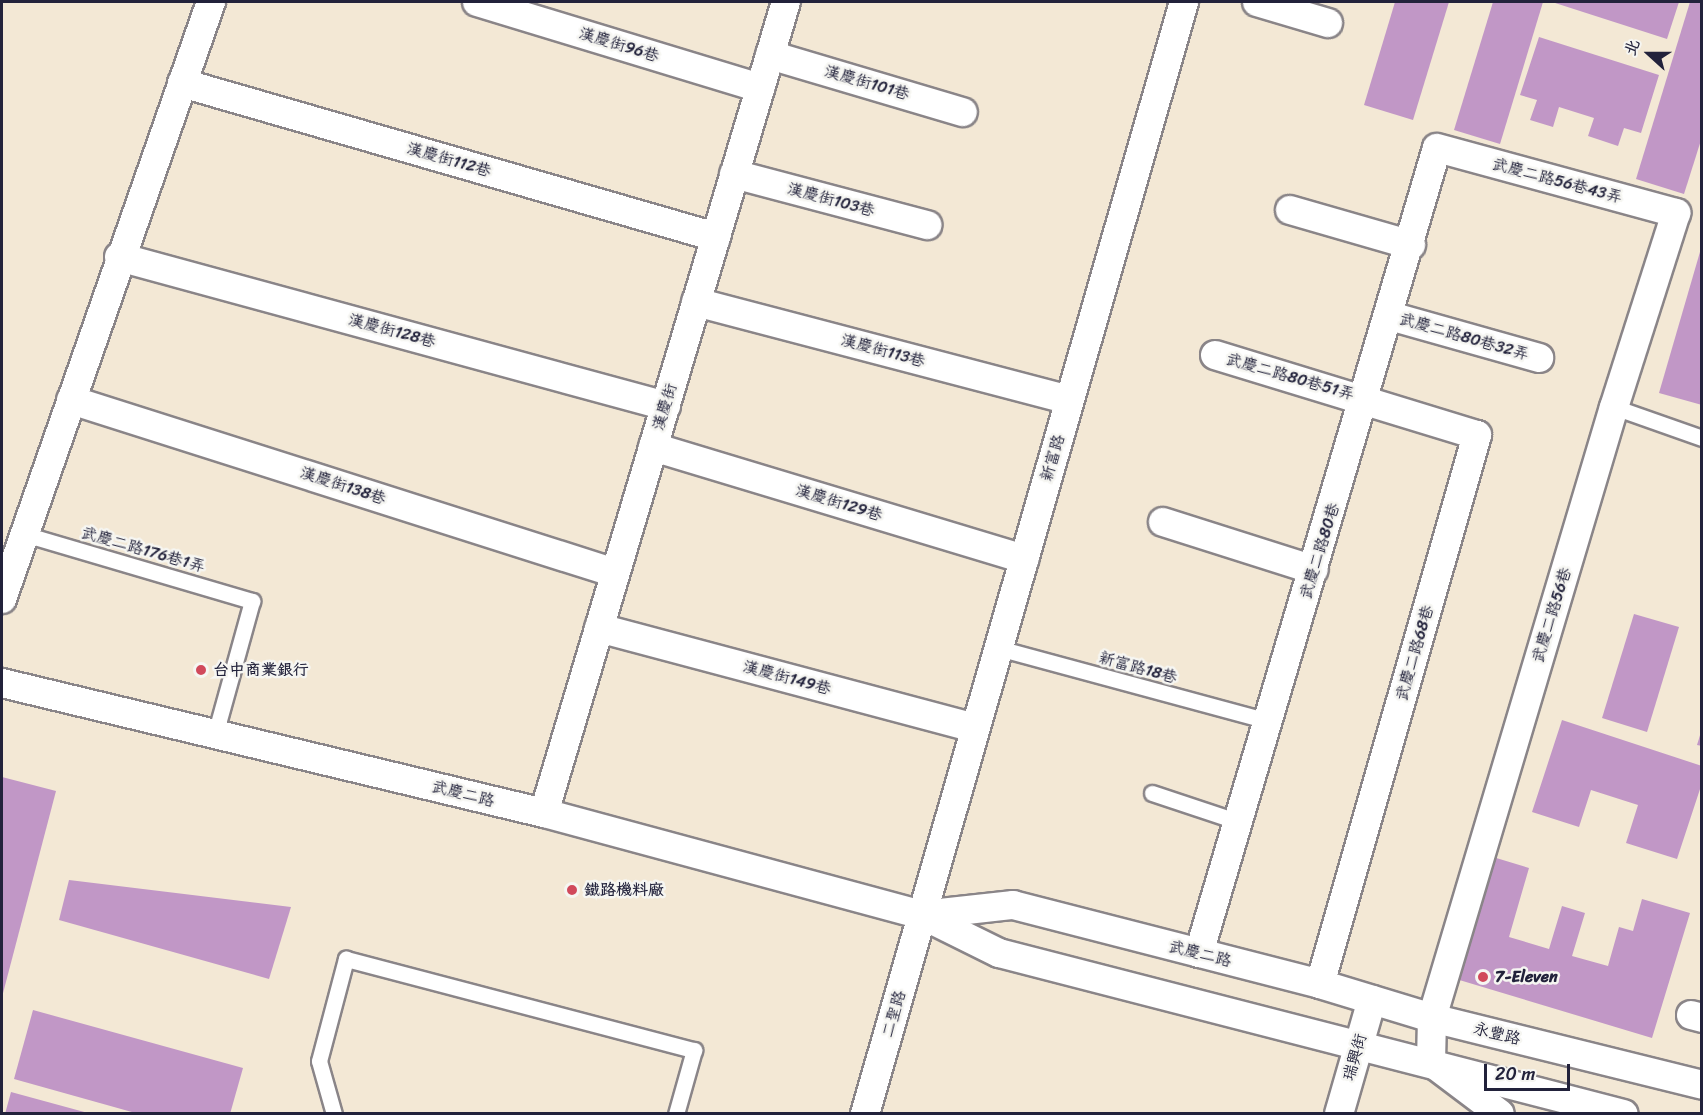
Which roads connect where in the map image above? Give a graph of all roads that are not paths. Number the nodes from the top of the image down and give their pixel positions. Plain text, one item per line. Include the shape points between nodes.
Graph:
1 (211, 2) edge
2 (477, 2) edge
3 (786, 2) edge
4 (1184, 2) edge
5 (1257, 2) edge
6 (1328, 23) dead end
7 (770, 55) junction
8 (182, 83) junction
9 (760, 88) junction
10 (963, 112) dead end
11 (1437, 148) joint
12 (734, 174) junction
13 (1290, 210) dead end
14 (1677, 213) joint
15 (927, 225) dead end
16 (716, 237) junction
17 (1411, 244) junction
18 (119, 257) junction
19 (696, 302) junction
20 (1390, 316) junction
21 (1215, 355) dead end
22 (1539, 358) dead end
23 (1365, 399) junction
24 (71, 400) junction
25 (1070, 400) junction
26 (666, 406) junction
27 (1614, 407) junction
28 (1701, 438) edge
29 (653, 447) junction
30 (1163, 522) dead end
31 (24, 534) junction
32 (1024, 559) junction
33 (1314, 570) junction
34 (615, 573) junction
35 (2, 599) edge
36 (599, 628) junction
37 (998, 648) junction
38 (2, 683) edge
39 (1269, 722) junction
40 (975, 728) junction
41 (215, 734) junction
42 (1152, 793) dead end
43 (544, 813) junction
44 (1239, 822) junction
45 (922, 915) junction
46 (1199, 953) junction
47 (1320, 984) junction
48 (1372, 1000) junction
49 (1432, 1018) junction
50 (1358, 1045) junction
51 (1431, 1062) junction
52 (1701, 1085) edge
53 (334, 1113) edge
54 (676, 1113) edge
55 (865, 1113) edge
56 (1339, 1113) edge
57 (1500, 1113) edge
58 (1624, 1113) edge

1 - 8 street
2 - 9 street, 漢慶街96巷
3 - 7 street, 漢慶街
4 - 25 street, 新富路
5 - 6 street
7 - 9 street, 漢慶街
7 - 10 street, 漢慶街101巷
8 - 16 street, 漢慶街112巷
8 - 18 street
9 - 12 street, 漢慶街
11 - 14 street, 武慶二路56巷43弄
11 - 17 street, 武慶二路80巷
12 - 15 street, 漢慶街103巷
12 - 16 street, 漢慶街
13 - 17 street
14 - 27 street, 武慶二路56巷
16 - 19 street, 漢慶街
17 - 20 street, 武慶二路80巷
18 - 24 street
18 - 26 street, 漢慶街128巷
19 - 25 street, 漢慶街113巷
19 - 26 street, 漢慶街
20 - 22 street, 武慶二路80巷32弄
20 - 23 street, 武慶二路80巷
21 - 23 street, 武慶二路80巷51弄
23 - 33 street, 武慶二路80巷
23 - 47 street, 武慶二路68巷 via 1477,435
24 - 31 street
24 - 34 street, 漢慶街138巷
25 - 32 street, 新富路
26 - 29 street, 漢慶街
27 - 28 lane
27 - 49 street, 武慶二路56巷
29 - 32 street, 漢慶街129巷
29 - 34 street, 漢慶街
30 - 33 street
31 - 35 street
31 - 41 lane, 武慶二路176巷1弄 via 252,601
32 - 37 street, 新富路
33 - 39 street, 武慶二路80巷
34 - 36 street, 漢慶街
36 - 40 street, 漢慶街149巷
36 - 43 street, 漢慶街
37 - 39 lane, 新富路18巷
37 - 40 street, 新富路
38 - 41 street, 武慶二路
39 - 44 street, 武慶二路80巷
40 - 45 street, 新富路
41 - 43 street, 武慶二路
42 - 44 lane
43 - 45 street, 武慶二路
44 - 46 street, 武慶二路80巷
45 - 46 street, 武慶二路 via 1013,906
45 - 50 street, 武慶二路 via 999,953
45 - 55 street, 二聖路
46 - 47 street, 武慶二路
47 - 48 street, 武慶二路
48 - 49 street, 武慶二路
48 - 50 street, 瑞興街
49 - 51 street
49 - 52 street, 永豐路
50 - 51 street, 武慶二路
50 - 56 street, 瑞興街
51 - 57 street, 武慶二路
51 - 58 street
53 - 54 lane via 319,1061 346,959 694,1050

